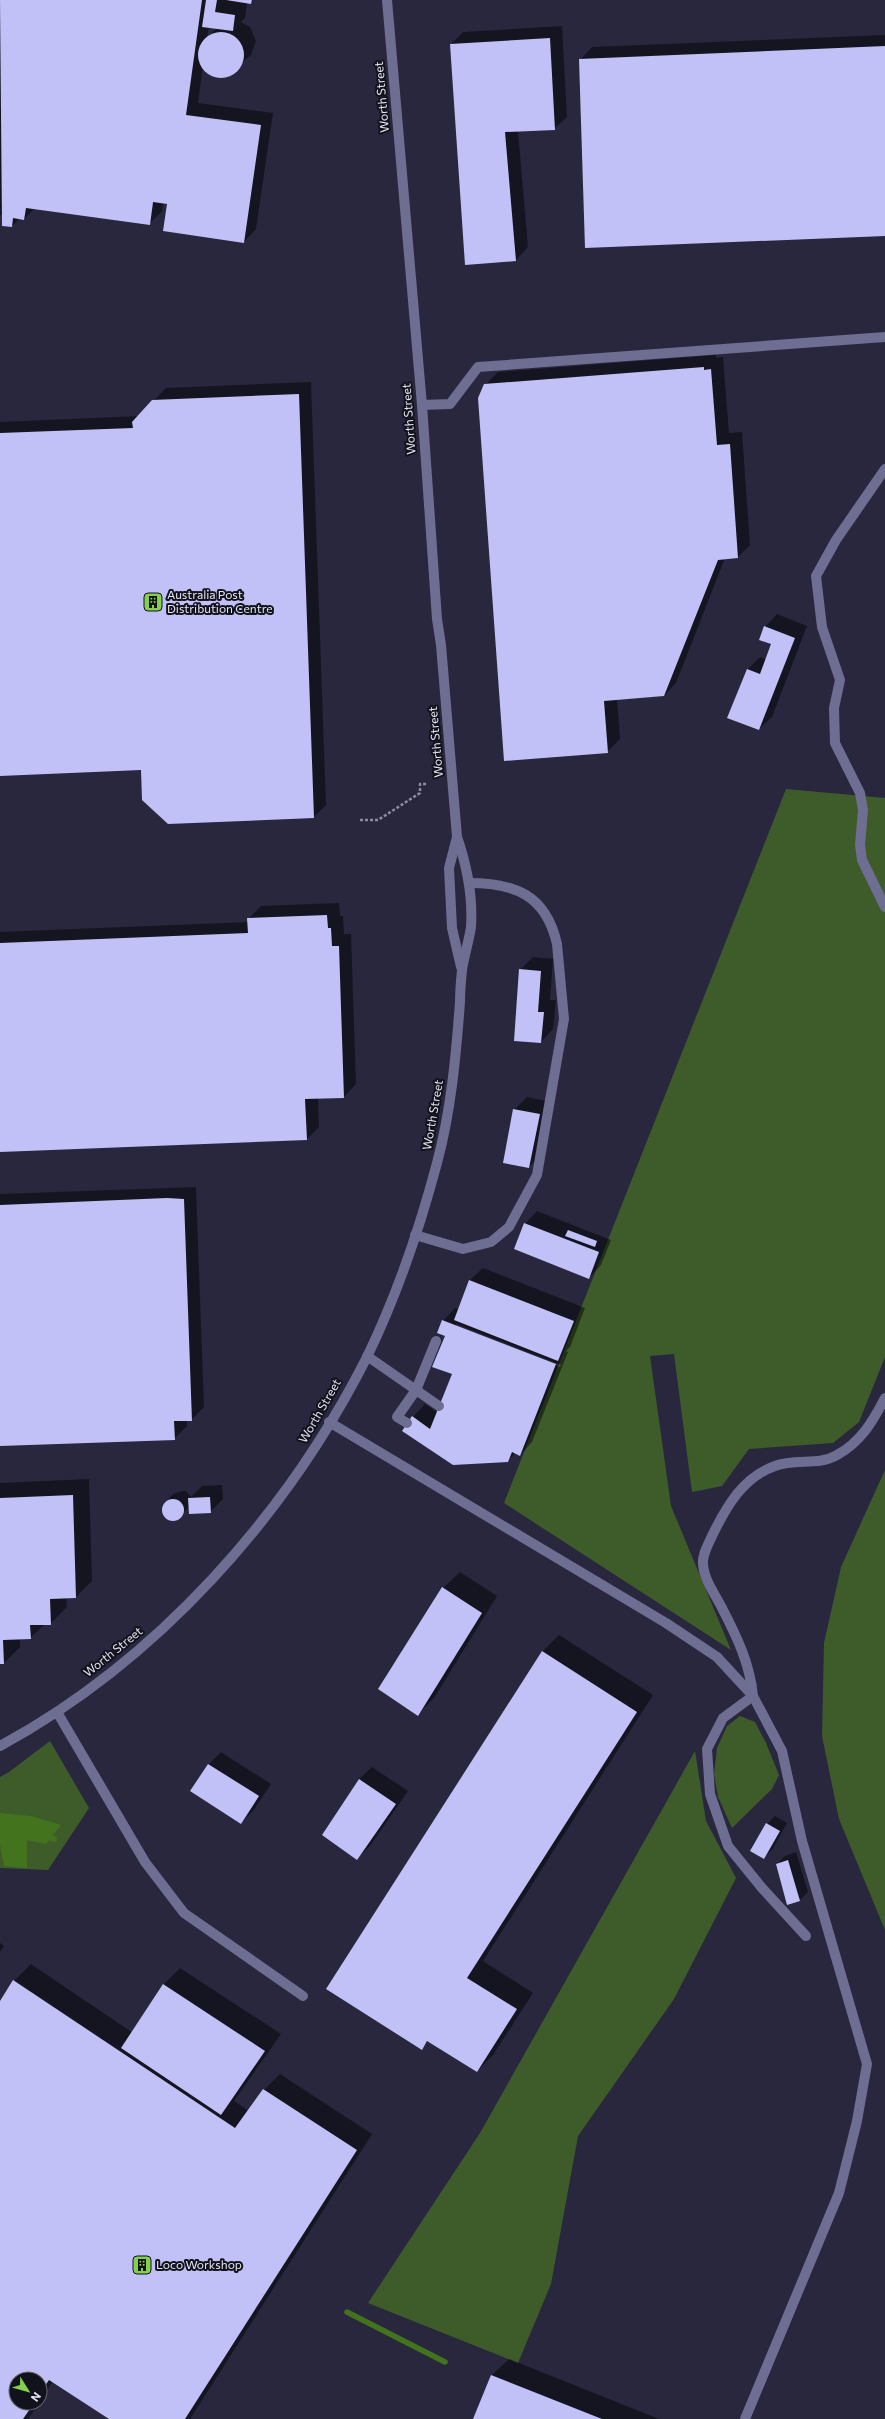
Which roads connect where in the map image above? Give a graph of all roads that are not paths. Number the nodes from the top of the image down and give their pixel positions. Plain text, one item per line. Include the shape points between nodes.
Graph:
1 (387, 0) edge
2 (885, 336) edge
3 (422, 405) junction
4 (885, 469) edge
5 (457, 837) junction
6 (469, 883) junction
7 (885, 907) edge
8 (462, 971) junction
9 (415, 1235) junction
10 (436, 1341) dead end
11 (367, 1356) junction
12 (416, 1390) junction
13 (885, 1398) edge
14 (439, 1406) dead end
15 (329, 1422) junction
16 (407, 1423) dead end
17 (753, 1696) junction
18 (56, 1712) junction
19 (0, 1746) edge
20 (806, 1936) dead end
21 (303, 1996) dead end
22 (745, 2419) edge

1 - 3 street, Worth Street
2 - 3 street via 478,367 450,404
3 - 5 street, Worth Street via 437,619 442,645
4 - 7 street via 836,540 816,576 822,627 840,680 834,708 835,743 860,793 863,810 860,845 862,860
5 - 6 street, Worth Street via 468,867
5 - 8 street, Worth Street via 449,868 452,928
6 - 8 street, Worth Street via 471,927
6 - 9 street via 492,883 515,888 535,901 543,910 552,926 557,944 564,1018 537,1175 510,1227 490,1242 463,1249
8 - 9 street, Worth Street via 456,1052 449,1101 438,1161
9 - 11 street, Worth Street
10 - 12 street
11 - 12 street
11 - 15 street, Worth Street
12 - 14 street
12 - 16 street via 397,1417
13 - 17 street via 860,1438 837,1456 825,1460 776,1465 752,1479 730,1502 704,1552 704,1574 740,1643 751,1674
15 - 17 street via 666,1623 717,1657
15 - 18 street, Worth Street via 277,1502 196,1596 129,1656
17 - 20 street via 723,1718 707,1749 710,1794 728,1846
17 - 22 street via 782,1752 802,1841 867,2064 857,2122 839,2193
18 - 19 street, Worth Street
18 - 21 street via 145,1862 184,1913

